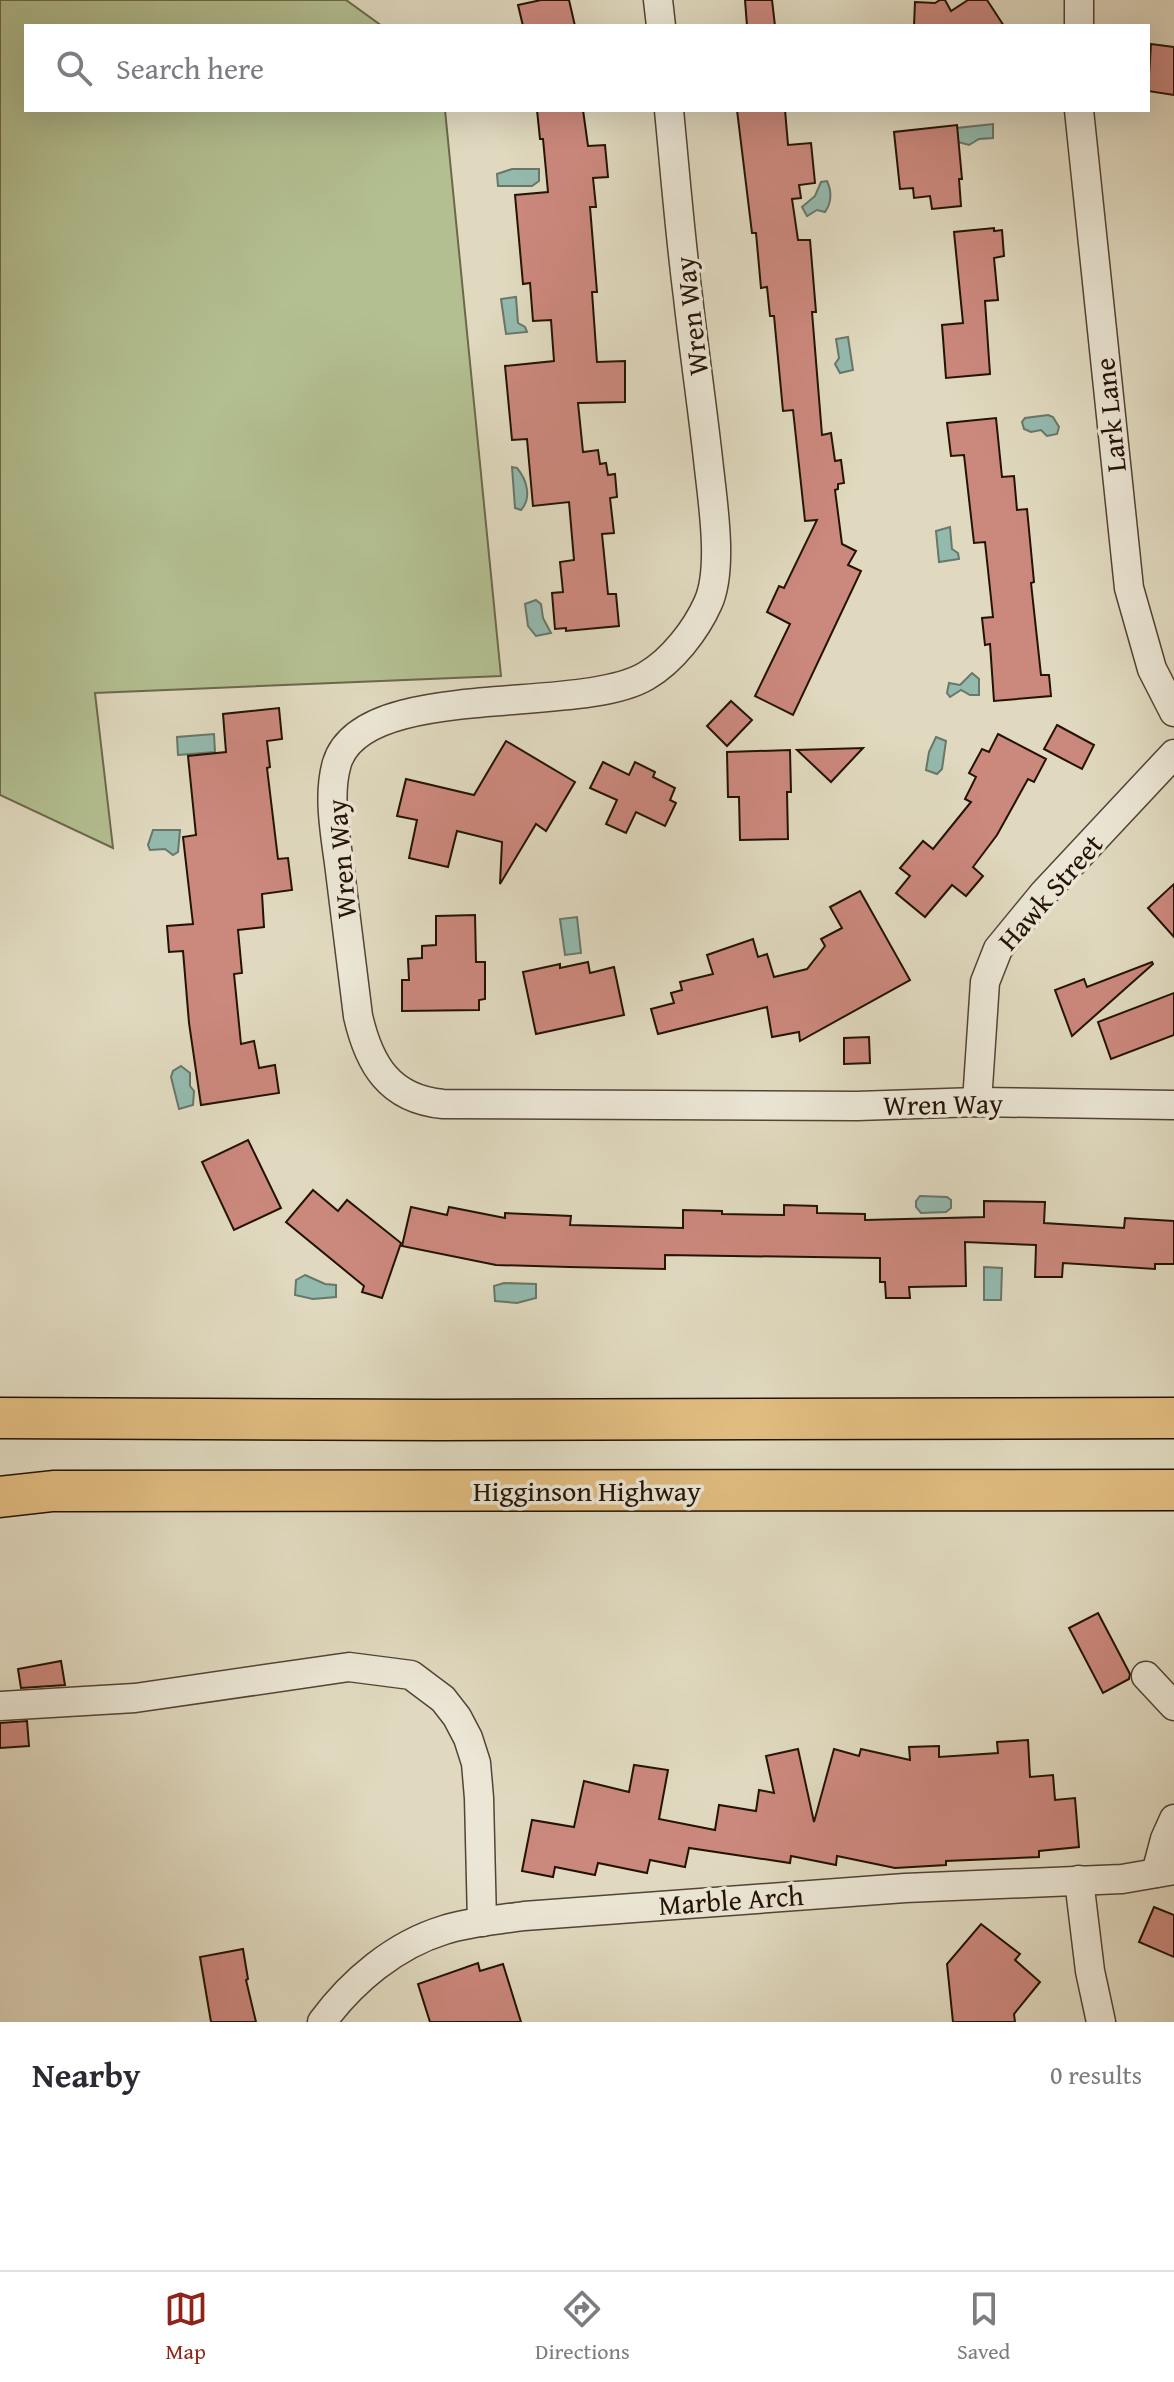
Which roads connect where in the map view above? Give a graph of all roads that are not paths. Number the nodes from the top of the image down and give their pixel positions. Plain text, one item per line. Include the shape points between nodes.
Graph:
1 (658, 0) edge
2 (1079, 0) edge
3 (661, 24) edge
4 (1079, 24) edge
5 (669, 112) edge
6 (1079, 112) edge
7 (1174, 712) edge
8 (1174, 754) edge
9 (977, 1102) junction
10 (1174, 1105) edge
11 (0, 1418) edge
12 (1174, 1418) edge
13 (1174, 1490) edge
14 (0, 1497) edge
15 (1146, 1676) dead end
16 (0, 1706) edge
17 (1174, 1706) edge
18 (1174, 1819) edge
19 (1165, 1871) edge
20 (1079, 1880) junction
21 (482, 1922) junction
22 (322, 2022) edge
23 (1101, 2022) edge

1 - 3 street
2 - 4 street
5 - 9 street, Wren Way via 714,517 715,577 709,602 667,659 647,676 619,688 451,705 387,719 345,745 337,764 334,820 365,1045 374,1063 407,1096 443,1104
6 - 7 street, Lark Lane via 1129,588 1152,669
8 - 9 street, Hawk Street via 998,949 985,982
9 - 10 street, Wren Way
11 - 12 highway
13 - 14 highway, Higginson Highway via 84,1491
15 - 17 street
16 - 21 street via 135,1698 349,1667 411,1675 457,1717 476,1763
18 - 19 street
19 - 20 street, Marble Arch
20 - 21 street, Marble Arch via 753,1898
20 - 23 street
21 - 22 street, Marble Arch via 444,1930 389,1958 357,1981

